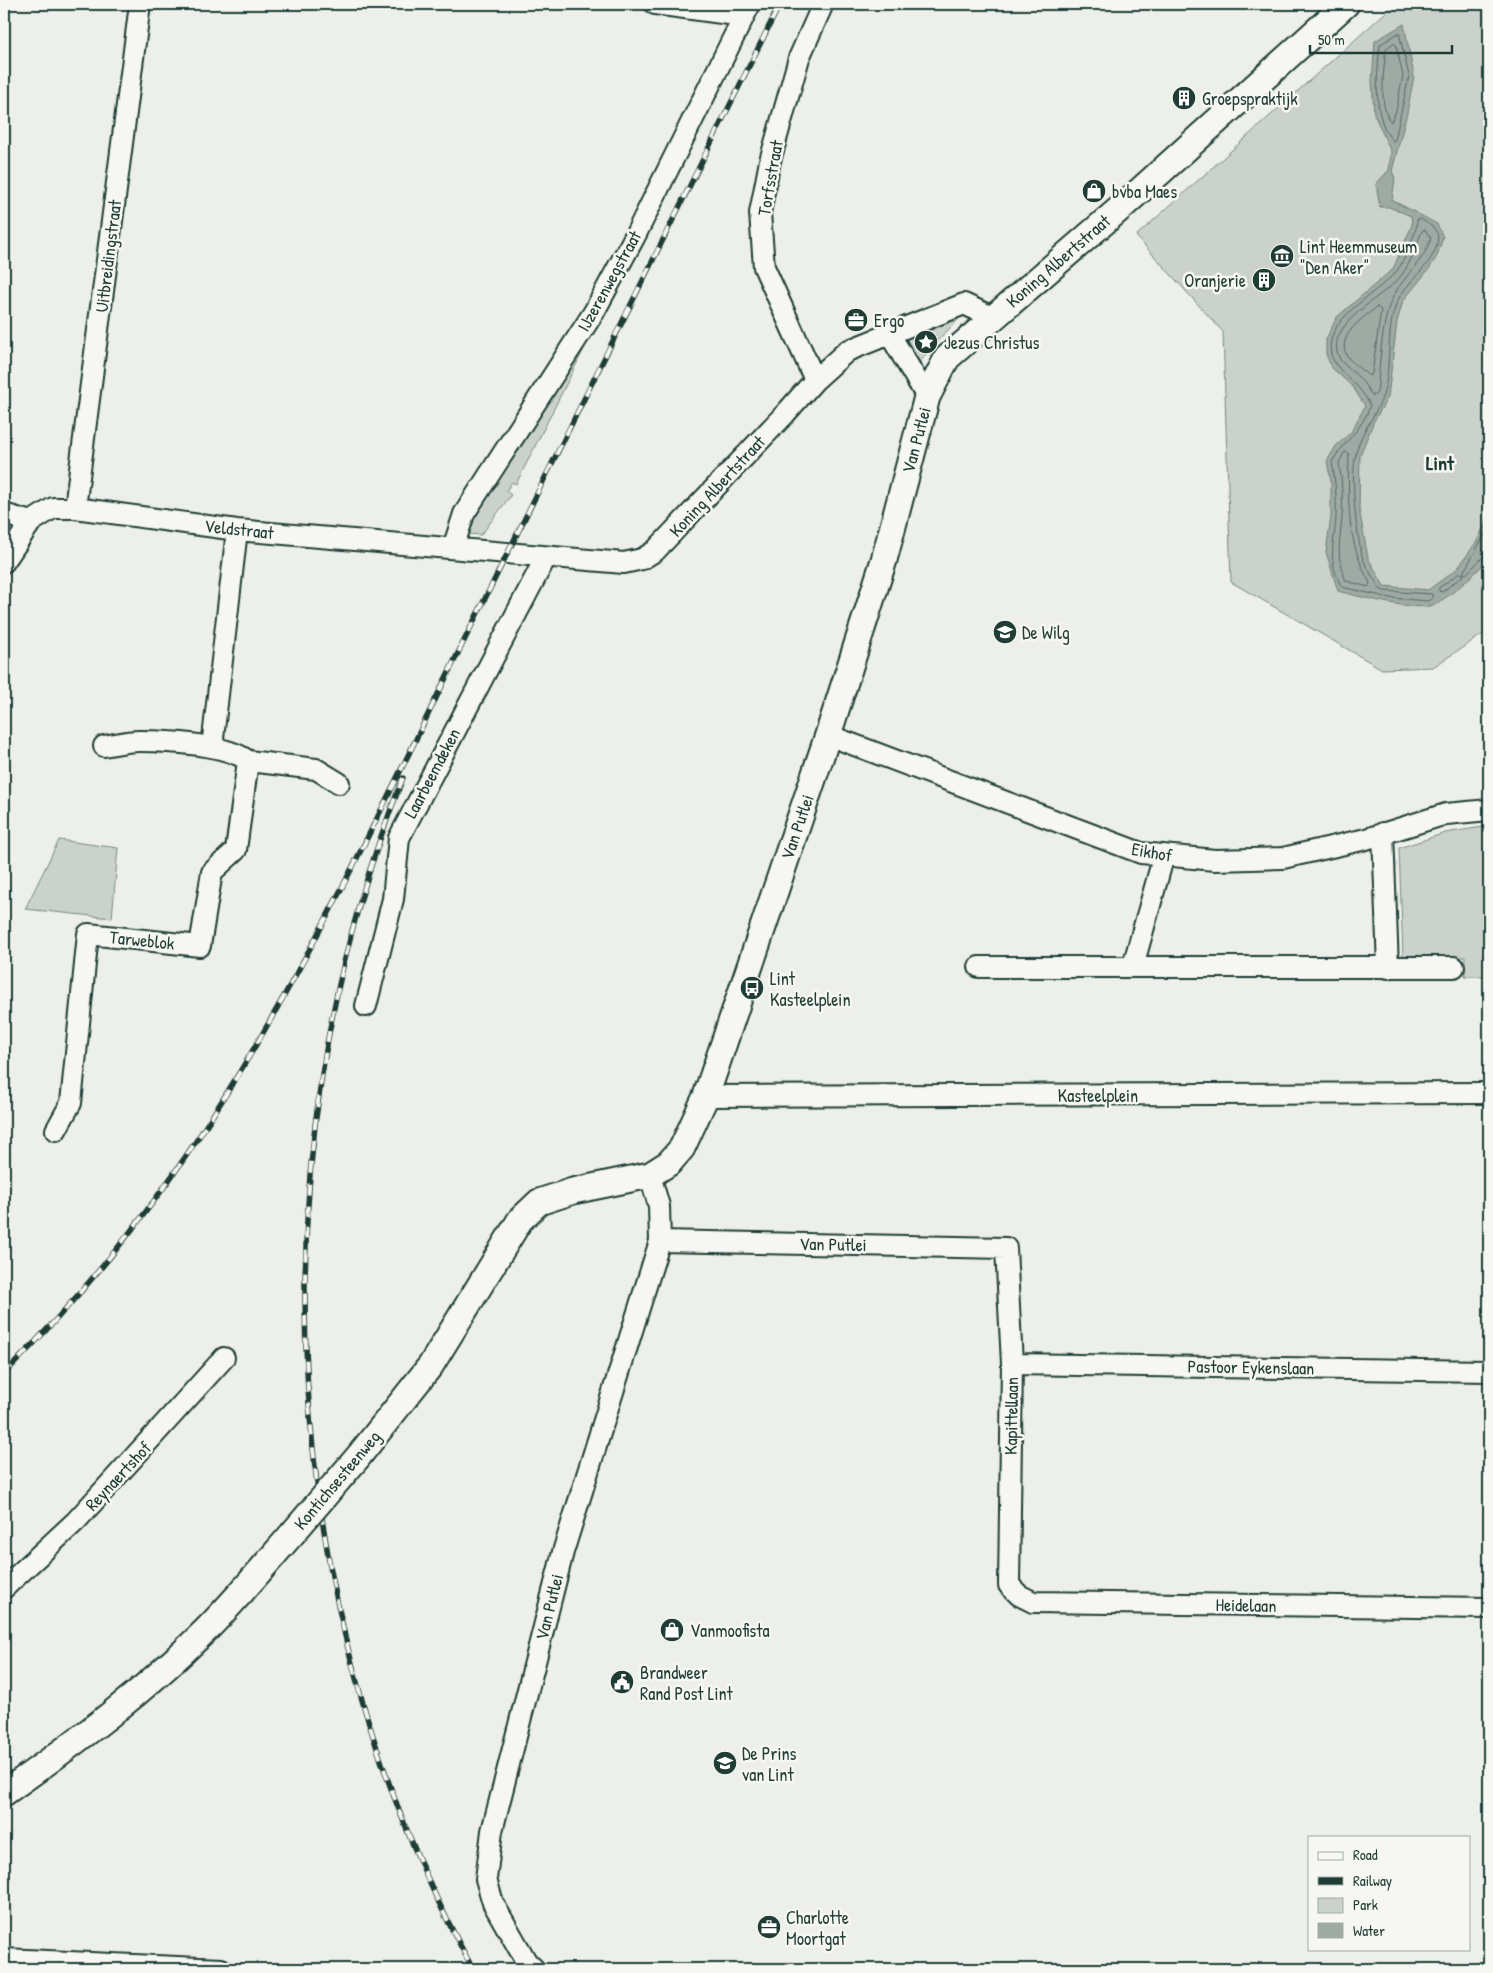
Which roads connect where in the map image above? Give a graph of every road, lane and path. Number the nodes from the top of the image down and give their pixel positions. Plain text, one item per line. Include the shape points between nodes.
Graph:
1 (140, 4) edge
2 (655, 4) edge
3 (823, 4) edge
4 (1346, 4) edge
5 (747, 10) edge
6 (992, 317) junction
7 (889, 333) junction
8 (815, 380) junction
9 (928, 396) junction
10 (75, 508) junction
11 (4, 514) edge
12 (31, 522) junction
13 (237, 530) junction
14 (453, 548) junction
15 (480, 550) joint
16 (546, 557) junction
17 (4, 562) edge
18 (828, 735) junction
19 (104, 746) dead end
20 (212, 747) junction
21 (248, 761) junction
22 (339, 783) dead end
23 (1489, 810) edge
24 (1383, 833) junction
25 (1164, 855) junction
26 (1133, 966) junction
27 (979, 967) dead end
28 (1454, 967) dead end
29 (1388, 968) junction
30 (366, 1006) dead end
31 (1489, 1093) edge
32 (706, 1096) junction
33 (56, 1130) dead end
34 (650, 1176) junction
35 (660, 1241) junction
36 (1006, 1248) joint
37 (224, 1358) dead end
38 (1012, 1364) junction
39 (1489, 1371) edge
40 (1009, 1584) joint
41 (4, 1588) edge
42 (1489, 1608) edge
43 (4, 1793) edge
44 (4, 1959) edge
45 (221, 1969) edge
46 (534, 1969) edge

1 - 10 street, Uitbreidingstraat
2 - 5 street
3 - 8 street, Torfsstraat via 799,58 770,161 760,213 764,267
4 - 6 street, Koning Albertstraat via 1124,204
5 - 14 street, IJzerenwegstraat via 594,312 464,514
6 - 7 street, Koning Albertstraat via 964,304
6 - 9 street, Koning Albertstraat via 947,358
7 - 8 street, Koning Albertstraat via 847,351
7 - 9 street
8 - 16 street, Koning Albertstraat via 655,551 624,564
9 - 18 street, Van Putlei via 884,560
10 - 12 street, Veldstraat via 52,508
10 - 13 street, Veldstraat
11 - 12 street
12 - 17 street
13 - 14 street, Veldstraat
13 - 20 street
14 - 15 street, Veldstraat
15 - 16 street, Koning Albertstraat
16 - 30 street, Laarbeemdeken via 399,838 393,899
18 - 25 street, Eikhof via 1141,853
18 - 32 street, Van Putlei
19 - 20 street via 138,741
20 - 21 street via 240,754
21 - 22 street via 316,769
21 - 33 street, Tarweblok via 236,850 212,872 200,946 88,934 71,1103
23 - 24 street, Eikhof via 1446,814
24 - 25 street, Eikhof via 1283,858 1215,860
24 - 29 street
25 - 26 street
26 - 27 street
26 - 29 street
28 - 29 street
31 - 32 street, Kasteelplein
32 - 34 street, Van Putlei via 682,1148 669,1163
34 - 35 street, Van Putlei via 659,1206
34 - 43 street, Kontichsesteenweg, bridge via 539,1202 520,1220 430,1365 358,1457 206,1630 67,1749
35 - 36 street, Van Putlei
35 - 46 street, Van Putlei via 563,1552 492,1831 486,1879 493,1903 526,1962
36 - 38 street, Kapittellaan
37 - 41 street, Reynaertshof via 76,1520
38 - 39 street, Pastoor Eykenslaan
38 - 40 street, Kapittellaan
40 - 42 street, Heidelaan via 1019,1595 1033,1602
44 - 45 street

